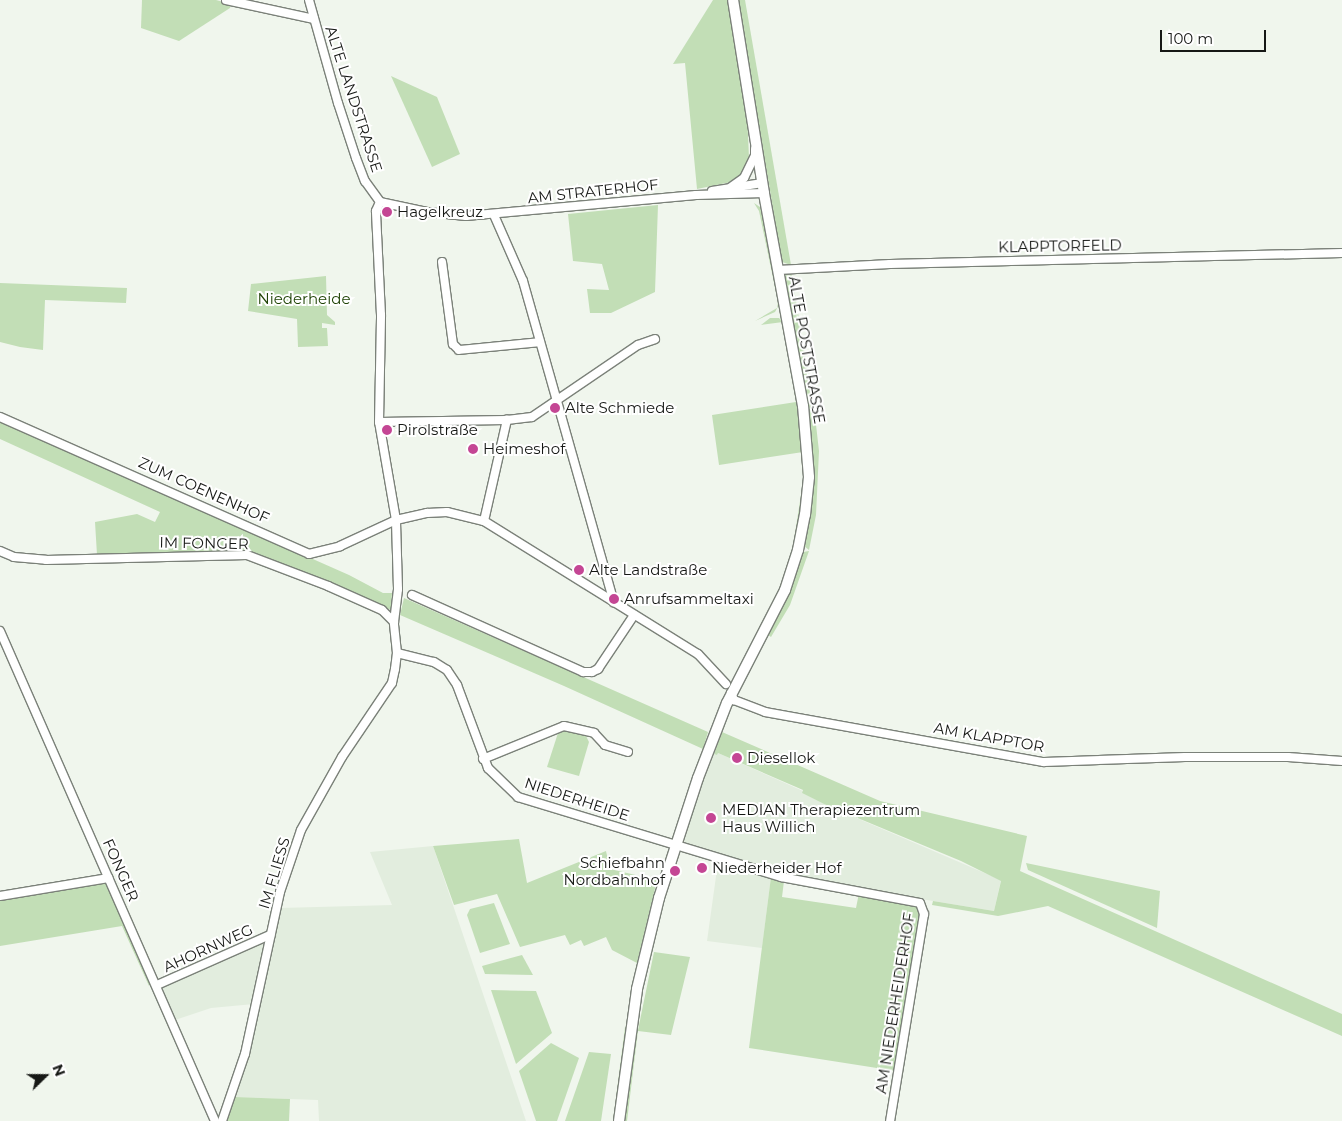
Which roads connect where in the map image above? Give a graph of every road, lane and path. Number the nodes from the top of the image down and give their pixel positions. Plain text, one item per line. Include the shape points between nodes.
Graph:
1 (226, 0) edge
2 (309, 0) edge
3 (732, 0) edge
4 (314, 19) junction
5 (754, 127) junction
6 (732, 187) junction
7 (763, 188) junction
8 (696, 195) junction
9 (380, 202) junction
10 (494, 215) junction
11 (1342, 253) edge
12 (442, 262) dead end
13 (778, 270) junction
14 (655, 339) dead end
15 (540, 342) junction
16 (556, 401) junction
17 (0, 417) edge
18 (507, 420) junction
19 (379, 422) junction
20 (396, 520) junction
21 (484, 522) junction
22 (0, 551) edge
23 (412, 595) dead end
24 (614, 602) junction
25 (634, 615) junction
26 (394, 622) junction
27 (0, 631) edge
28 (397, 653) junction
29 (729, 688) junction
30 (628, 752) dead end
31 (484, 759) junction
32 (1342, 761) edge
33 (676, 845) junction
34 (109, 878) junction
35 (0, 896) edge
36 (270, 935) junction
37 (157, 985) junction
38 (215, 1121) edge
39 (222, 1121) edge
40 (619, 1121) edge
41 (890, 1121) edge

1 - 4 street
2 - 4 street, ALTE LANDSTRASSE
3 - 5 street, ALTE POSTSTRASSE
4 - 9 street, ALTE LANDSTRASSE via 356,158 365,181
5 - 6 street via 755,155 744,178
5 - 7 street, ALTE POSTSTRASSE
6 - 7 street, AM STRATERHOF
6 - 8 street, AM STRATERHOF
7 - 8 street, AM STRATERHOF
7 - 13 street, ALTE POSTSTRASSE
8 - 10 street, AM STRATERHOF
9 - 10 street via 427,212
9 - 19 street via 376,211 381,315
10 - 15 street via 523,281
11 - 13 street, KLAPPTORFELD via 890,264
12 - 15 street via 453,344 459,350
13 - 29 street, ALTE POSTSTRASSE via 803,406 809,477 805,515 785,590
14 - 16 street via 638,346
15 - 16 street
16 - 18 street via 532,417
16 - 24 street
17 - 20 street, ZUM COENENHOF via 309,554 340,546
18 - 19 street
18 - 21 street
19 - 20 street
20 - 21 street via 447,512
20 - 26 street via 398,589
21 - 24 street
22 - 26 street, IM FONGER via 46,560 247,555 382,610
23 - 25 street via 584,672 598,669
24 - 25 street
25 - 29 street via 698,654
26 - 28 street
27 - 34 street, FONGER
28 - 31 street, NIEDERHEIDE via 434,662 447,670 456,685
28 - 36 street, IM FLIESS via 392,683 342,757 302,830 280,892
29 - 32 street, AM KLAPPTOR via 734,700 765,712 1044,762 1185,757 1288,757
29 - 33 street, ALTE POSTSTRASSE
30 - 31 street via 605,745 594,733 564,726
31 - 33 street, NIEDERHEIDE via 488,768 518,797
33 - 40 street, ALTE POSTSTRASSE via 640,973
33 - 41 street, AM NIEDERHEIDERHOF via 788,879 916,900 922,905 924,914
34 - 35 street
34 - 37 street, FONGER
36 - 37 street, AHORNWEG
36 - 39 street, IM FLIESS via 245,1054
37 - 38 street, FONGER

